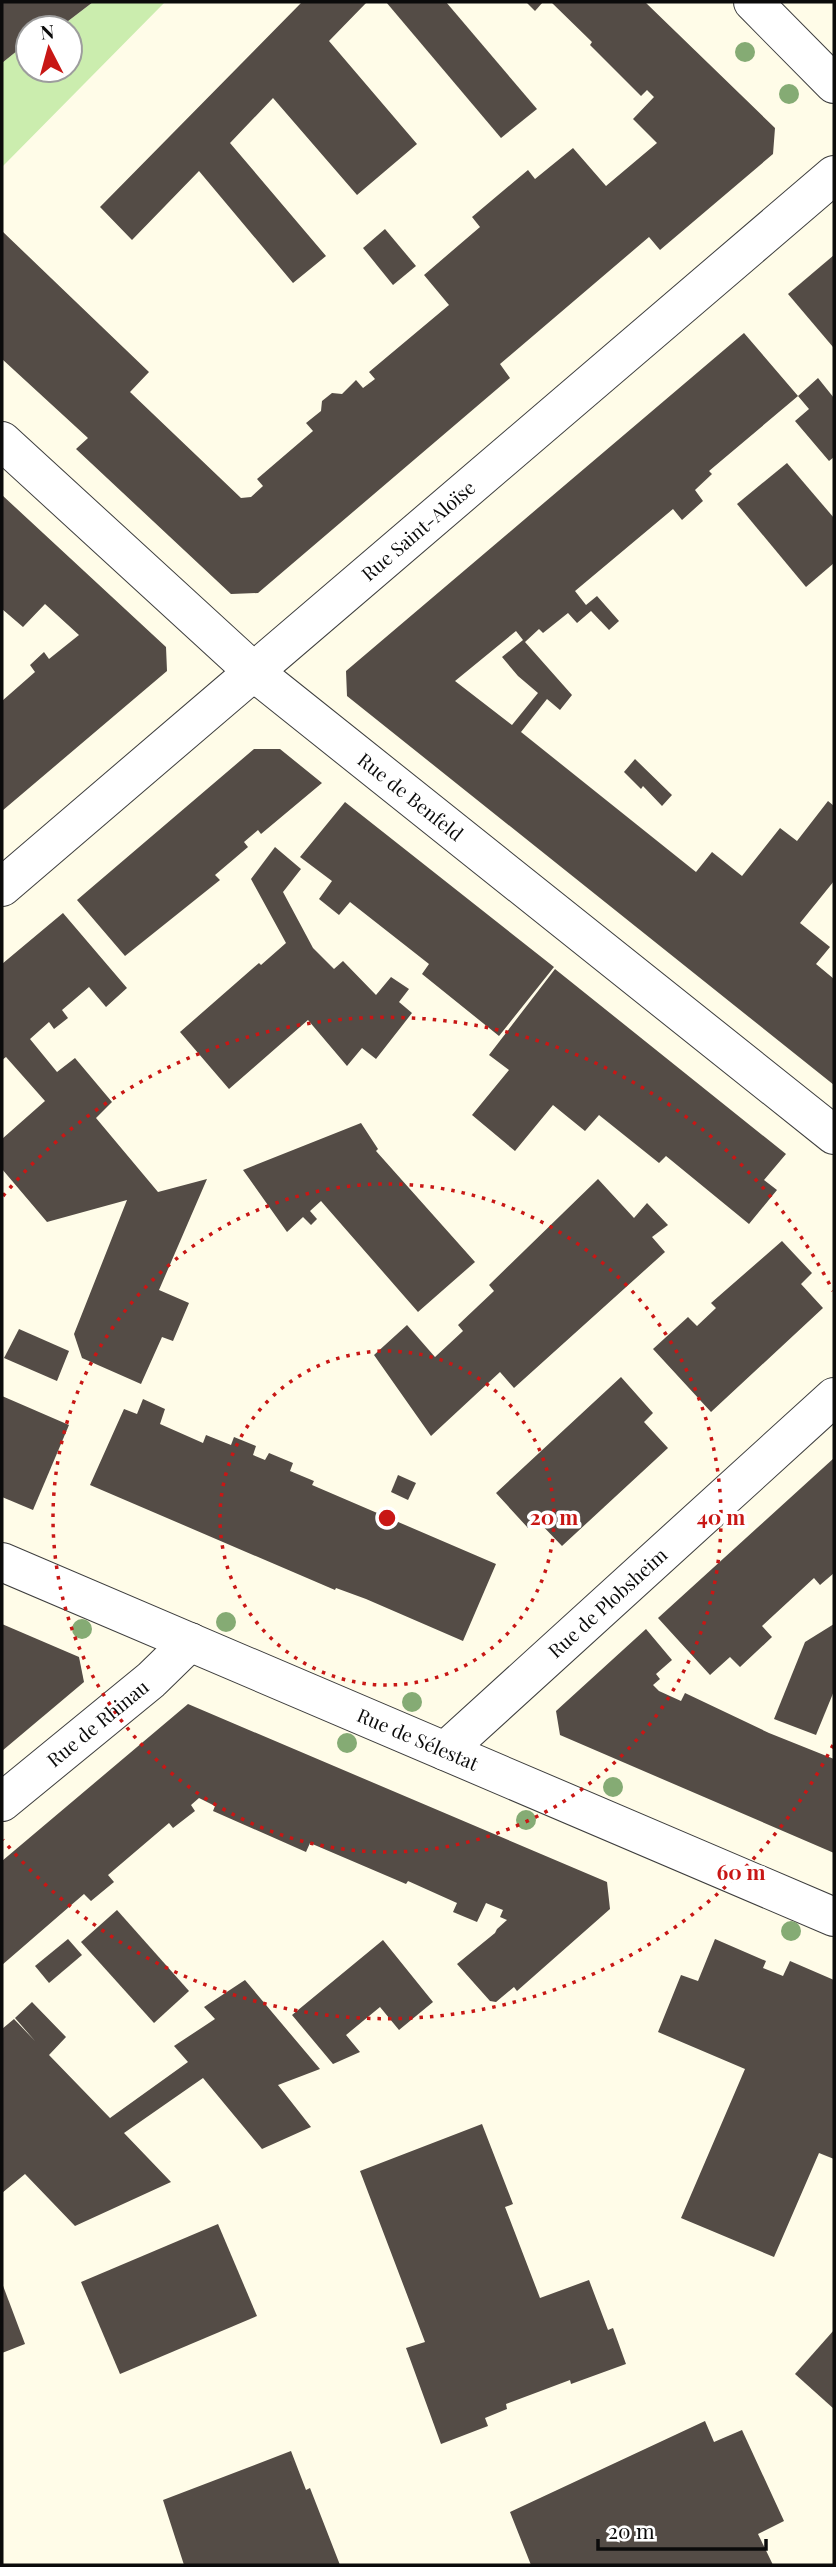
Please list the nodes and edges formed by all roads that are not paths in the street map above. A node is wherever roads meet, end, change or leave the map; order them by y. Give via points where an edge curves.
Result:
1 (753, 2) edge
2 (834, 84) edge
3 (834, 175) edge
4 (2, 441) edge
5 (254, 672) junction
6 (2, 887) edge
7 (834, 1135) edge
8 (834, 1397) edge
9 (2, 1562) edge
10 (190, 1642) junction
11 (444, 1751) junction
12 (2, 1802) edge
13 (834, 1917) edge

1 - 2 street
3 - 5 street, Rue Saint-Aloïse
4 - 5 street, Rue de Benfeld
5 - 6 street, Rue Saint-Aloïse
5 - 7 street, Rue de Benfeld
8 - 11 street, Rue de Plobsheim
9 - 10 street, Rue de Sélestat
10 - 11 street, Rue de Sélestat
10 - 12 street, Rue de Rhinau via 151,1680
11 - 13 street, Rue de Sélestat

